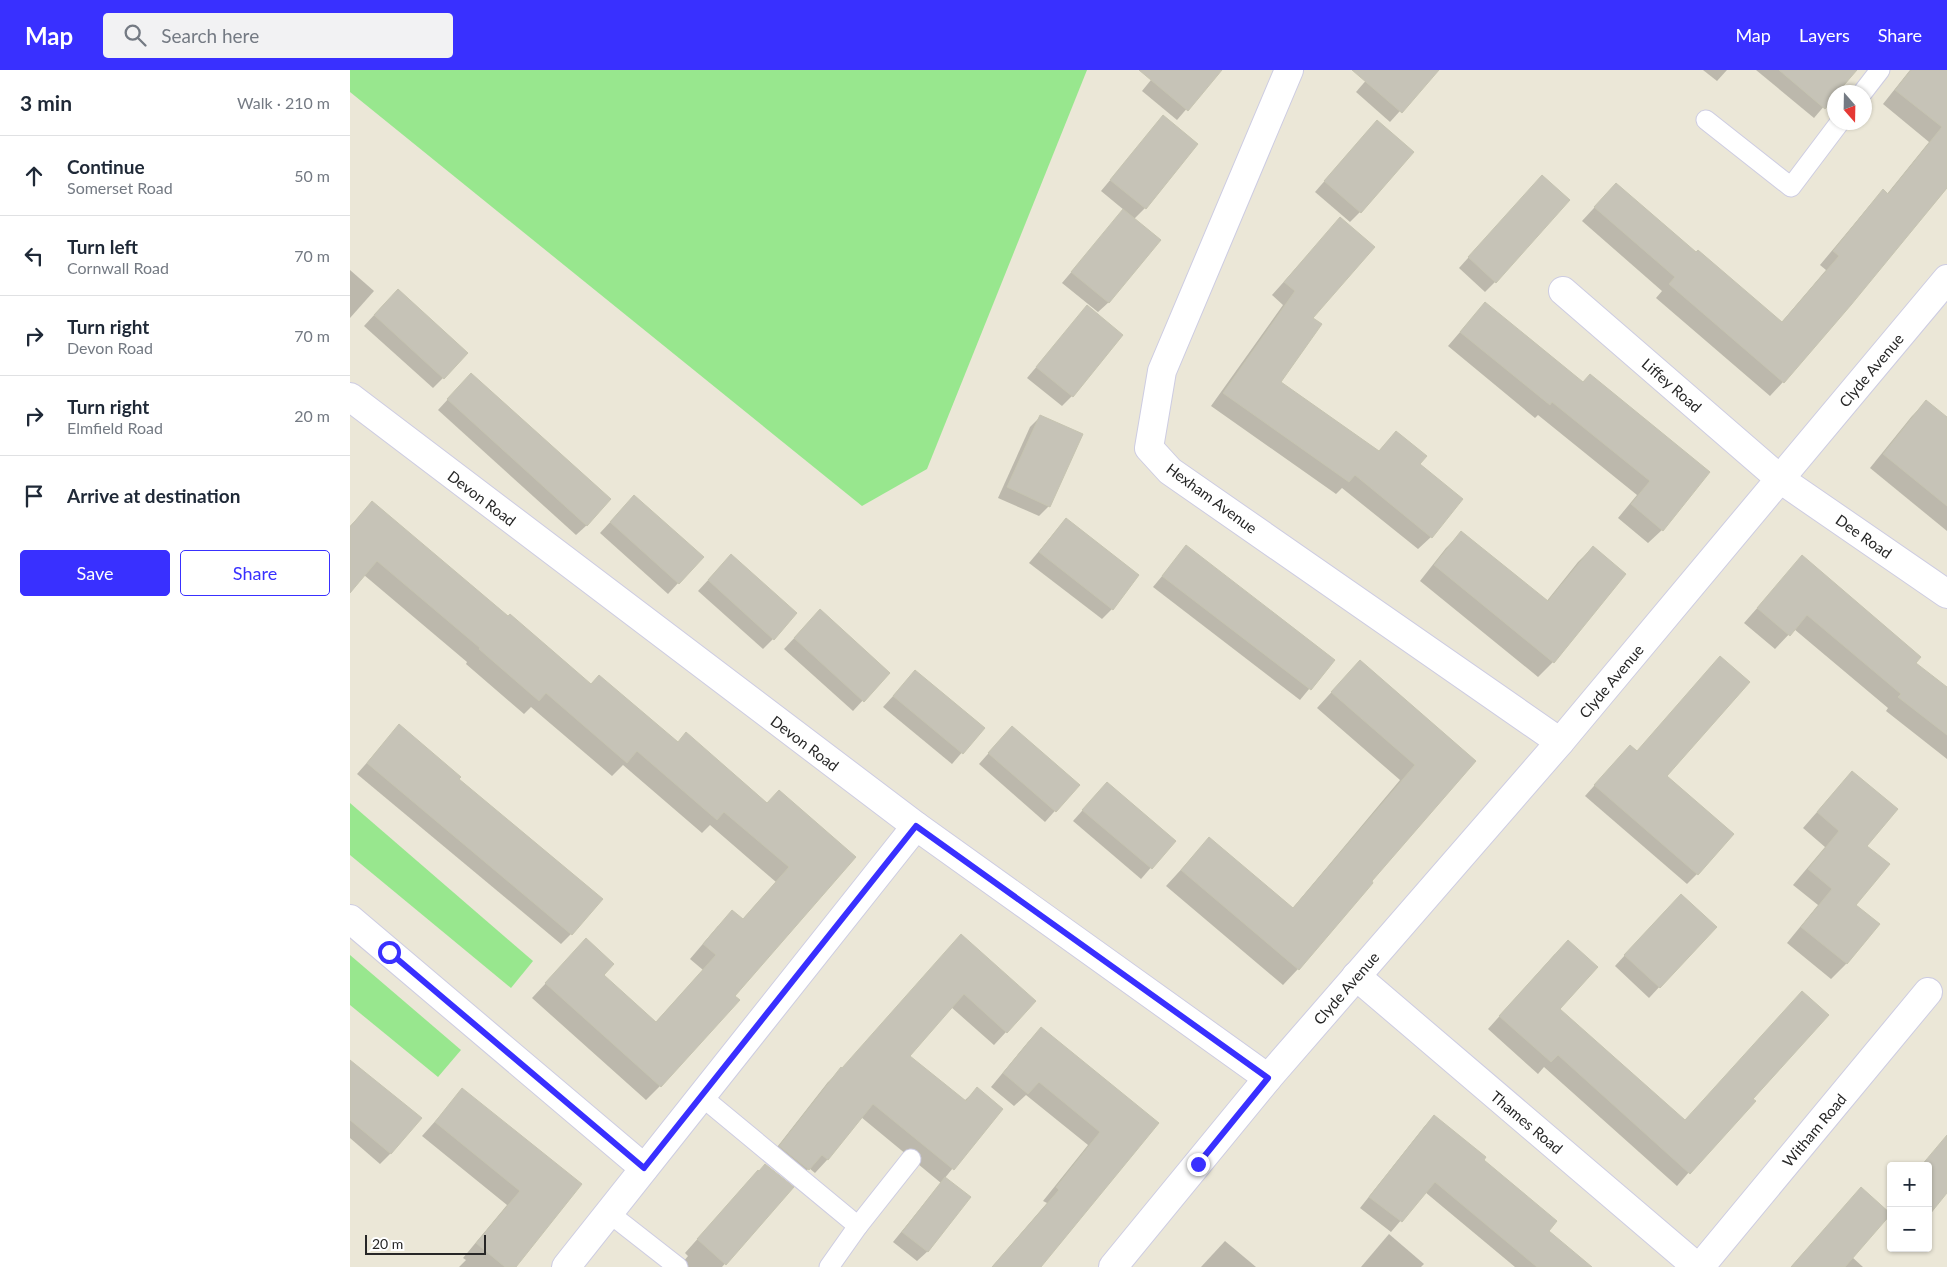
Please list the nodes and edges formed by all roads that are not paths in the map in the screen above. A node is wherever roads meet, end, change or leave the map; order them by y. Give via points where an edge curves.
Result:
1 (1289, 70) edge
2 (1880, 70) edge
3 (1868, 85) edge
4 (1706, 120) dead end
5 (1834, 130) edge
6 (1947, 279) edge
7 (1563, 291) dead end
8 (351, 401) edge
9 (1780, 479) junction
10 (1947, 594) edge
11 (1560, 742) junction
12 (916, 826) junction
13 (350, 919) edge
14 (1356, 976) junction
15 (1928, 992) dead end
16 (1268, 1078) junction
17 (701, 1096) junction
18 (911, 1159) dead end
19 (644, 1168) junction
20 (609, 1213) junction
21 (858, 1226) junction
22 (566, 1267) edge
23 (678, 1267) edge
24 (829, 1267) edge
25 (1113, 1267) edge
26 (1699, 1267) edge

1 - 11 street, Hexham Avenue via 1162,371 1149,448 1170,470
2 - 3 lane
4 - 5 lane via 1791,188
6 - 9 street, Clyde Avenue
7 - 9 street, Liffey Road
8 - 12 street, Devon Road
9 - 10 street, Dee Road
9 - 11 street, Clyde Avenue
11 - 14 street, Clyde Avenue
12 - 16 street, Devon Road
12 - 17 street
13 - 19 street
14 - 16 street, Clyde Avenue
14 - 26 street, Thames Road
15 - 26 street, Witham Road
16 - 25 street, Clyde Avenue
17 - 19 street
17 - 21 lane
18 - 21 lane
19 - 20 street
20 - 22 street
20 - 23 lane
21 - 24 lane

